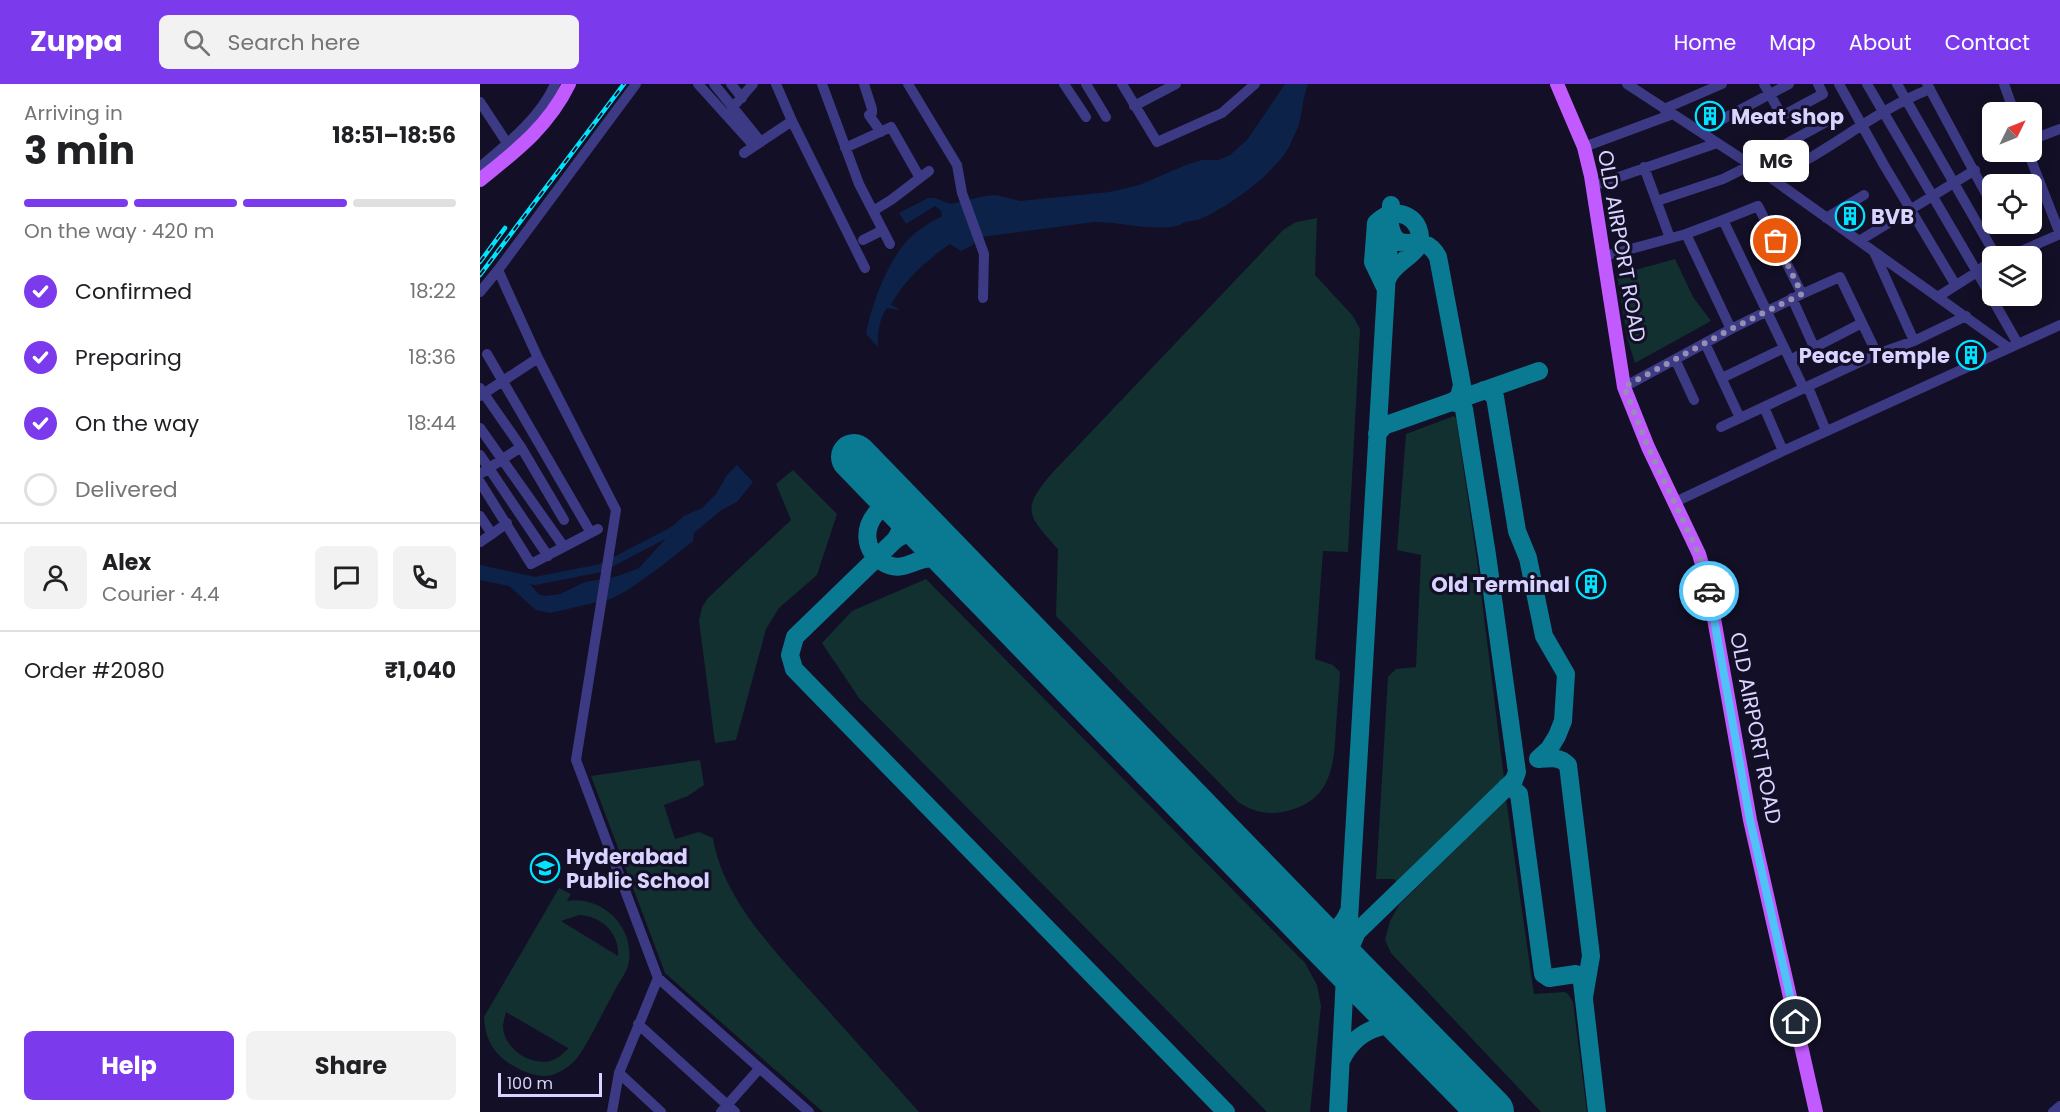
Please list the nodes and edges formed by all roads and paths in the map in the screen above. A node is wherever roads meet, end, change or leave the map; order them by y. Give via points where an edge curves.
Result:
1 (555, 84) edge
2 (566, 84) edge
3 (574, 84) edge
4 (636, 84) edge
5 (698, 84) edge
6 (714, 84) edge
7 (731, 84) edge
8 (776, 84) edge
9 (822, 84) edge
10 (864, 84) edge
11 (908, 84) edge
12 (1064, 84) edge
13 (1086, 84) edge
14 (1122, 84) edge
15 (1176, 84) edge
16 (1255, 84) edge
17 (1557, 84) edge
18 (1627, 84) edge
19 (1722, 84) edge
20 (1764, 84) edge
21 (1789, 84) edge
22 (1818, 84) edge
23 (1839, 84) edge
24 (1867, 84) edge
25 (1897, 84) edge
26 (2004, 84) edge
27 (752, 85) edge
28 (1928, 86) edge
29 (1771, 95) junction
30 (742, 98) junction
31 (1905, 98) junction
32 (480, 102) edge
33 (2010, 102) edge
34 (1134, 106) junction
35 (732, 108) junction
36 (1668, 111) junction
37 (1883, 112) junction
38 (484, 116) edge
39 (1837, 116) dead end
40 (1086, 117) dead end
41 (1106, 117) dead end
42 (792, 121) junction
43 (1863, 126) junction
44 (2060, 129) edge
45 (1700, 131) junction
46 (881, 132) junction
47 (2042, 136) edge
48 (507, 143) junction
49 (1718, 143) junction
50 (757, 144) junction
51 (1584, 147) junction
52 (845, 148) junction
53 (744, 153) dead end
54 (2032, 162) edge
55 (1750, 164) junction
56 (480, 167) edge
57 (1644, 167) junction
58 (1975, 170) junction
59 (929, 171) dead end
60 (480, 173) edge
61 (920, 178) junction
62 (1771, 178) junction
63 (480, 180) edge
64 (1953, 184) junction
65 (1982, 184) edge
66 (480, 186) edge
67 (1593, 186) junction
68 (1864, 195) dead end
69 (1933, 196) junction
70 (1657, 201) junction
71 (1912, 210) junction
72 (873, 211) junction
73 (1826, 218) junction
74 (1723, 220) junction
75 (883, 230) junction
76 (1686, 234) junction
77 (2060, 234) edge
78 (1670, 237) junction
79 (863, 240) dead end
80 (1859, 241) junction
81 (890, 244) dead end
82 (1990, 246) edge
83 (2033, 246) edge
84 (1874, 251) junction
85 (1605, 256) junction
86 (865, 268) dead end
87 (1982, 268) edge
88 (498, 270) junction
89 (1977, 272) junction
90 (1955, 284) junction
91 (480, 292) edge
92 (1797, 296) junction
93 (1939, 296) junction
94 (983, 298) dead end
95 (1766, 311) junction
96 (1966, 316) junction
97 (1862, 323) junction
98 (2060, 325) edge
99 (1731, 329) junction
100 (1914, 341) junction
101 (1705, 343) junction
102 (2013, 346) junction
103 (1814, 347) junction
104 (1784, 348) junction
105 (487, 354) dead end
106 (1877, 354) junction
107 (538, 358) junction
108 (1675, 359) junction
109 (1790, 360) junction
110 (1722, 378) junction
111 (503, 381) junction
112 (1624, 387) junction
113 (1806, 388) junction
114 (481, 392) edge
115 (1694, 400) dead end
116 (1764, 407) junction
117 (1740, 418) junction
118 (1721, 426) dead end
119 (480, 428) edge
120 (1826, 431) junction
121 (521, 447) junction
122 (1783, 451) junction
123 (480, 455) edge
124 (503, 458) junction
125 (485, 471) edge
126 (480, 482) edge
127 (1673, 503) junction
128 (480, 516) edge
129 (522, 517) junction
130 (564, 520) dead end
131 (508, 525) junction
132 (492, 534) junction
133 (480, 542) edge
134 (564, 547) junction
135 (548, 556) junction
136 (658, 978) junction
137 (638, 1024) junction
138 (759, 1069) junction
139 (619, 1073) junction
140 (2060, 1106) edge
141 (728, 1110) edge
142 (612, 1112) edge
143 (661, 1112) edge
144 (809, 1112) edge
145 (1816, 1112) edge
146 (2053, 1112) edge

1 - 48 street
2 - 60 main road via 530,132
2 - 63 main road via 557,106 535,134
3 - 66 street via 543,131
4 - 88 street
5 - 50 street
6 - 35 street
7 - 30 street
8 - 42 street
9 - 52 street
10 - 46 street via 872,109 869,115
11 - 94 street via 957,165 962,193 984,254
12 - 40 street
13 - 41 street
14 - 34 street
15 - 34 street
16 - 34 street via 1222,113 1158,142
17 - 51 main road, OLD AIRPORT ROAD
18 - 36 street
19 - 36 street
20 - 29 street
21 - 29 street
22 - 29 street via 1824,94 1782,116
23 - 43 street
24 - 37 street
25 - 31 street
26 - 33 street
27 - 30 street
28 - 31 street
28 - 58 street
29 - 45 street
30 - 35 street
31 - 37 street
31 - 64 street
32 - 38 street
35 - 50 street
36 - 45 street
36 - 51 street
37 - 43 street
37 - 69 street
38 - 48 street
39 - 55 street
42 - 50 street
42 - 86 street
43 - 62 street
43 - 71 street
44 - 47 street
45 - 49 street
46 - 52 street
46 - 61 street via 891,127
48 - 56 street
49 - 55 street
49 - 57 street
50 - 53 street
51 - 67 main road, OLD AIRPORT ROAD
52 - 72 street
54 - 77 street
55 - 62 street
55 - 70 street via 1723,179
57 - 67 street
57 - 70 street
58 - 64 street
58 - 65 street
59 - 61 street
61 - 72 street
62 - 73 street
64 - 69 street
64 - 82 street
67 - 85 main road, OLD AIRPORT ROAD
68 - 73 street
69 - 71 street
69 - 89 street
70 - 78 street
71 - 80 street
71 - 90 street
72 - 75 street
73 - 80 street
74 - 76 street
74 - 92 street via 1758,206
74 - 95 street
75 - 79 street
75 - 81 street
76 - 78 street
76 - 99 street
77 - 83 street
78 - 85 street
80 - 84 street
84 - 93 street
84 - 100 street
85 - 112 main road, OLD AIRPORT ROAD
87 - 89 street
88 - 91 street
88 - 107 street
89 - 90 street
89 - 102 street
90 - 93 street
92 - 95 street
92 - 97 street via 1840,277
92 - 103 street
93 - 96 street
95 - 99 street
95 - 104 street
96 - 100 street
96 - 102 street
97 - 103 street
97 - 106 street
98 - 102 street
99 - 101 street
100 - 106 street
101 - 108 street
101 - 110 street
102 - 120 street
103 - 109 street
104 - 109 street
104 - 110 street
105 - 111 street
106 - 113 street
107 - 111 street
107 - 136 street via 616,510 576,760
108 - 112 street
108 - 115 street
109 - 113 street
110 - 117 street
111 - 114 street
111 - 134 street via 594,531
112 - 127 main road, OLD AIRPORT ROAD
113 - 116 street
113 - 120 street
114 - 121 street
116 - 117 street
116 - 122 street
117 - 118 street
119 - 124 street
120 - 122 street
121 - 124 street
121 - 130 street
122 - 127 street
123 - 125 street
124 - 125 street
124 - 134 street
125 - 129 street
126 - 131 street
127 - 145 main road, OLD AIRPORT ROAD via 1699,554 1708,585 1750,820
128 - 132 street
129 - 131 street
129 - 135 street
131 - 132 street
131 - 135 street via 531,564
132 - 133 street
134 - 135 street
136 - 137 street
136 - 138 street
137 - 139 street
137 - 141 street
138 - 141 street
138 - 144 street
139 - 142 street
139 - 143 street
140 - 146 street

